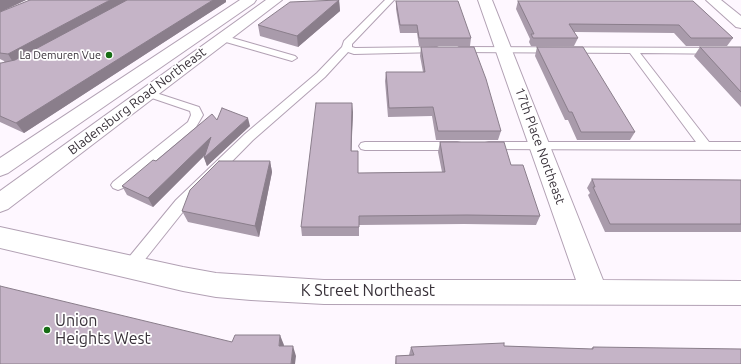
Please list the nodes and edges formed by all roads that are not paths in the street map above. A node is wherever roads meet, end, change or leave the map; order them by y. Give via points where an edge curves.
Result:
1 (249, 0) edge
2 (275, 0) edge
3 (390, 0) edge
4 (485, 0) edge
5 (714, 0) edge
6 (741, 24) edge
7 (222, 38) junction
8 (347, 48) junction
9 (504, 50) junction
10 (633, 50) junction
11 (741, 51) edge
12 (292, 58) dead end
13 (146, 93) junction
14 (365, 146) dead end
15 (540, 146) junction
16 (706, 146) junction
17 (741, 146) edge
18 (0, 168) edge
19 (118, 185) dead end
20 (0, 203) edge
21 (0, 237) edge
22 (130, 267) junction
23 (594, 292) junction
24 (741, 293) edge

1 - 18 street, Bladensburg Road Northeast
2 - 7 street, Bladensburg Road Northeast
3 - 8 lane via 347,43
4 - 9 street, 17th Place Northeast
5 - 6 street
7 - 12 lane
7 - 13 street, Bladensburg Road Northeast
8 - 9 lane via 354,51
8 - 22 lane via 180,204
9 - 10 lane
9 - 15 street, 17th Place Northeast
10 - 11 lane
10 - 16 lane
13 - 19 lane via 195,109 197,115 192,124
13 - 20 street, Bladensburg Road Northeast
14 - 15 lane
15 - 16 lane
15 - 23 street, 17th Place Northeast
16 - 17 lane
21 - 22 street, K Street Northeast
22 - 23 street, K Street Northeast via 216,285 286,291
23 - 24 street, K Street Northeast

